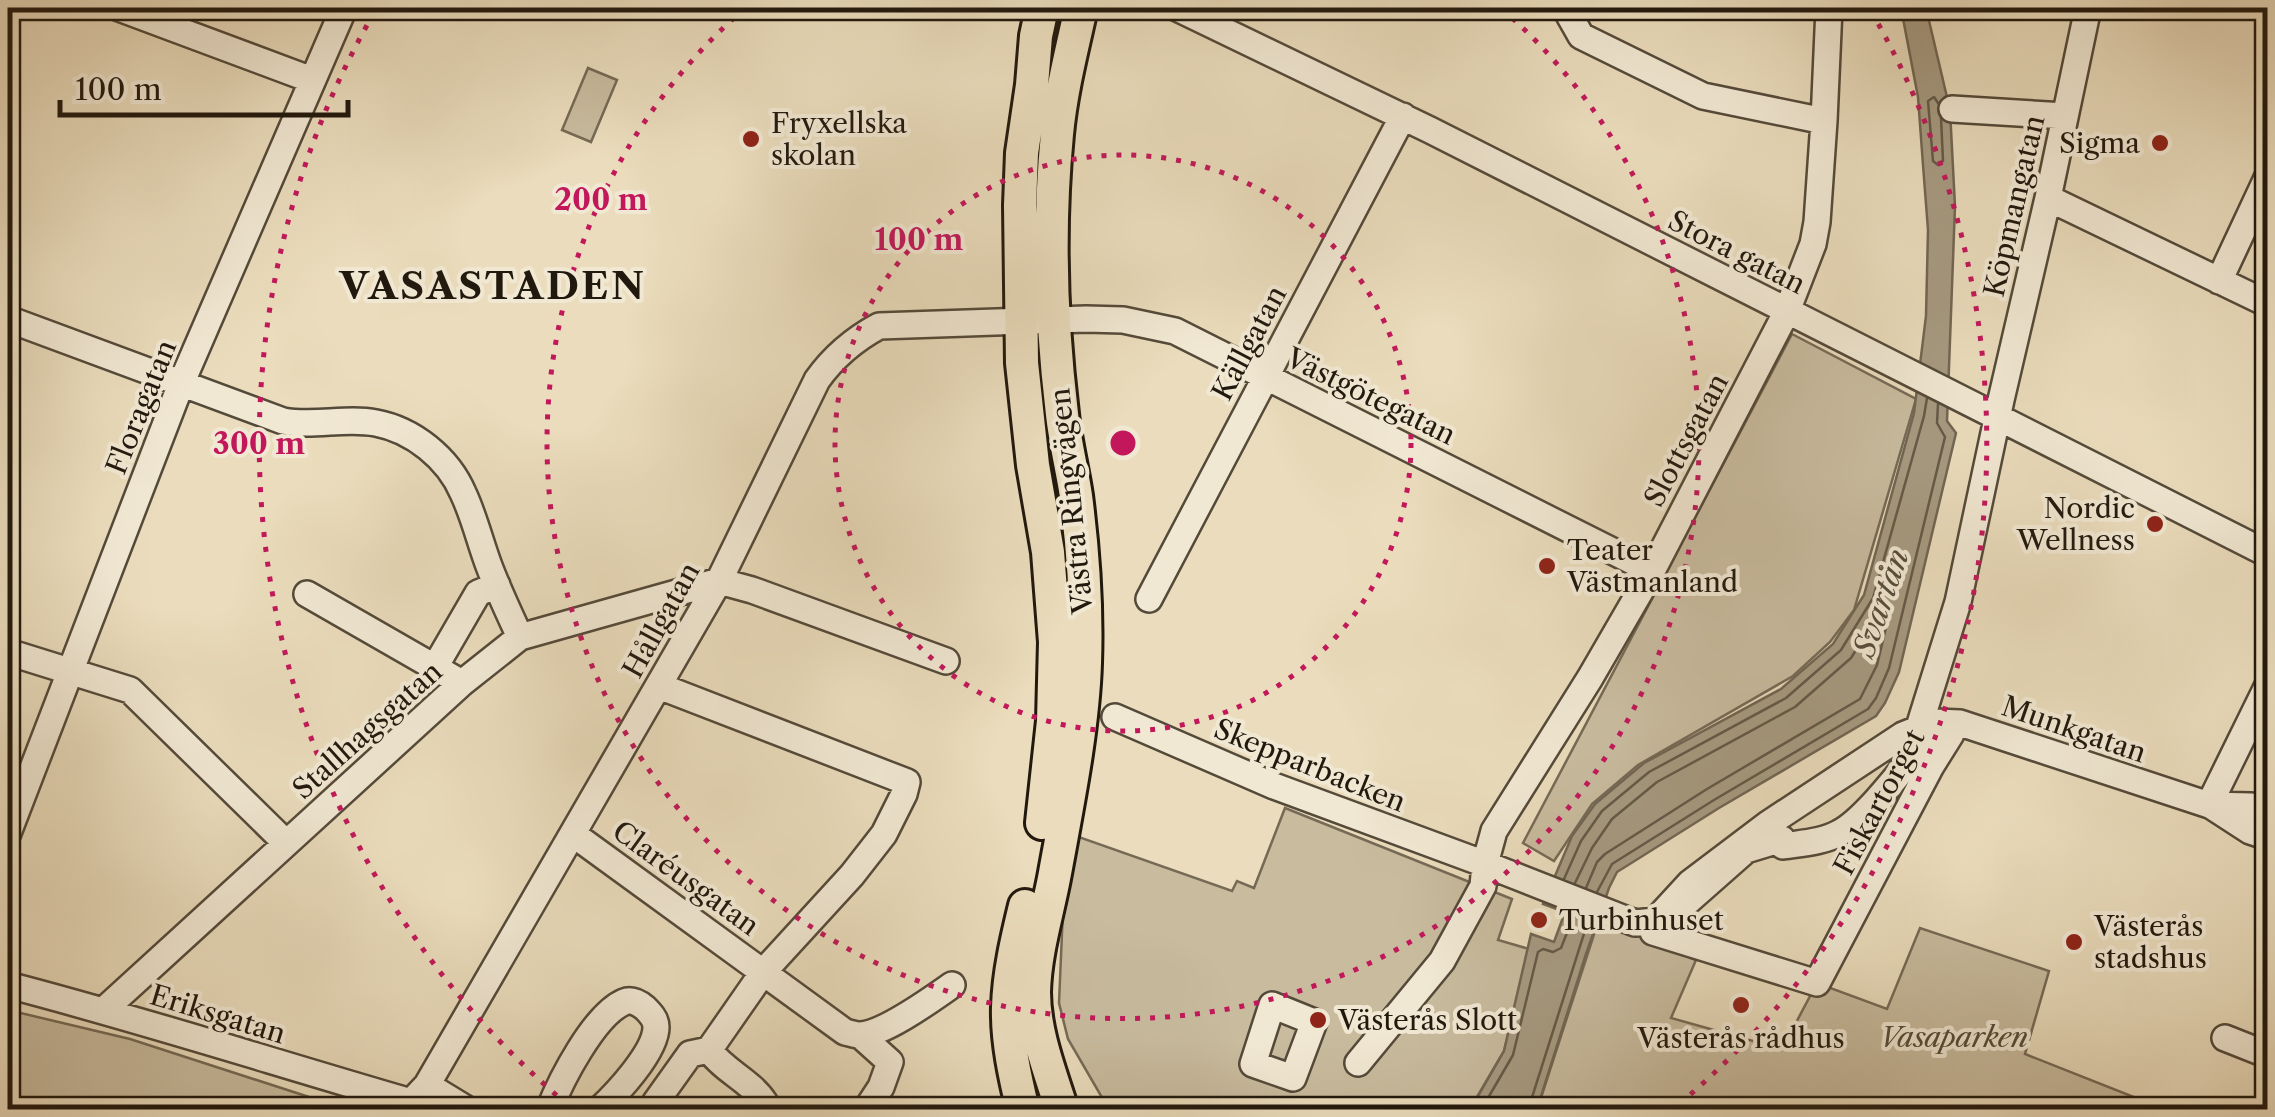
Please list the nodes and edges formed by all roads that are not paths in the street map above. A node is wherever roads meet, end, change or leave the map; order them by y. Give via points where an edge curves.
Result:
1 (119, 8) edge
2 (344, 8) edge
3 (1067, 8) edge
4 (1081, 8) edge
5 (1177, 8) edge
6 (1570, 8) edge
7 (1829, 8) edge
8 (2088, 8) edge
9 (1036, 17) edge
10 (312, 80) junction
11 (1061, 108) junction
12 (1952, 109) dead end
13 (1403, 116) junction
14 (2065, 116) junction
15 (1824, 121) junction
16 (2268, 176) edge
17 (2048, 198) junction
18 (2219, 281) junction
19 (2268, 304) edge
20 (1788, 311) junction
21 (8, 319) edge
22 (1037, 320) junction
23 (1265, 377) junction
24 (181, 384) junction
25 (1997, 418) junction
26 (2268, 554) edge
27 (1652, 570) junction
28 (719, 581) junction
29 (497, 584) junction
30 (307, 594) dead end
31 (1149, 598) dead end
32 (520, 637) junction
33 (8, 652) edge
34 (946, 661) dead end
35 (434, 667) junction
36 (70, 672) junction
37 (462, 683) junction
38 (2268, 684) edge
39 (658, 686) junction
40 (1115, 717) dead end
41 (1919, 727) junction
42 (2209, 804) junction
43 (2268, 813) edge
44 (8, 834) edge
45 (573, 834) junction
46 (2268, 837) edge
47 (286, 843) junction
48 (1485, 864) junction
49 (1658, 923) junction
50 (764, 971) junction
51 (952, 984) dead end
52 (8, 985) edge
53 (104, 1010) junction
54 (860, 1035) junction
55 (2225, 1038) dead end
56 (709, 1050) junction
57 (2268, 1055) edge
58 (1358, 1063) dead end
59 (419, 1094) junction
60 (468, 1110) edge
61 (549, 1110) edge
62 (599, 1110) edge
63 (654, 1110) edge
64 (761, 1110) edge
65 (866, 1110) edge
66 (1023, 1110) edge
67 (1062, 1110) edge

1 - 10 street
2 - 10 street, Floragatan
3 - 11 main road via 1052,101
4 - 11 main road, Västra Ringvägen
5 - 13 street, Stora gatan
6 - 15 street via 1581,36 1703,96
7 - 15 street, Slottsgatan
8 - 14 street, Köpmangatan
9 - 22 main road, Västra Ringvägen via 1022,166
10 - 24 street, Floragatan
11 - 22 main road, Västra Ringvägen
12 - 14 street
13 - 20 street, Stora gatan
13 - 23 street, Källgatan
14 - 17 street, Köpmangatan
15 - 20 street, Slottsgatan via 1813,244
16 - 18 street
17 - 18 street
17 - 25 street, Köpmangatan
18 - 19 street
20 - 25 street, Stora gatan
20 - 27 street, Slottsgatan
21 - 24 street
22 - 23 street, Västgötegatan via 1123,320 1175,331
22 - 28 street, Hållgatan via 879,326 857,338 817,380
22 - 66 main road, Västra Ringvägen via 1024,380 1055,642 1042,818 1008,1010
22 - 67 main road, Västra Ringvägen via 1062,416 1084,568 1085,664 1034,994
23 - 27 street, Västgötegatan
23 - 31 street, Källgatan
24 - 29 street via 284,421 372,422 408,433 438,456 462,489
24 - 36 street, Floragatan
25 - 26 street, Stora gatan
25 - 41 street, Köpmangatan via 1958,602
27 - 48 street, Slottsgatan via 1494,832
28 - 32 street, Stallhagsgatan
28 - 34 street
28 - 39 street, Hållgatan
29 - 32 street
29 - 35 street via 478,593
30 - 35 street
32 - 37 street, Stallhagsgatan
33 - 36 street
35 - 37 street
36 - 44 street, Floragatan
36 - 47 street via 130,690
37 - 47 street, Stallhagsgatan
38 - 42 street
39 - 45 street, Hållgatan
39 - 50 street via 907,782 884,834
40 - 48 street, Skepparbacken via 1274,786
41 - 42 street, Munkgatan via 1960,723
41 - 49 street, Fiskartorget via 1768,824 1690,884
42 - 43 street, Munkgatan
42 - 46 street, Munkgatan
45 - 50 street, Claréusgatan
45 - 59 street, Hållgatan
47 - 53 street, Stallhagsgatan
48 - 49 street, Skepparbacken via 1635,923
48 - 58 street, Slottsgatan via 1483,886 1442,961
49 - 49 street, Fiskartorget via 1817,983 1951,734 1928,734 1841,833 1746,850
50 - 54 street, Claréusgatan via 844,1032
50 - 56 street, Claréusgatan
51 - 54 street via 880,1030
52 - 53 street, Eriksgatan
53 - 59 street, Eriksgatan via 234,1051
54 - 65 street via 890,1062
55 - 57 street
56 - 63 street, Claréusgatan via 690,1054
56 - 64 street via 758,1093
59 - 60 street, Eriksgatan
61 - 62 street via 595,1029 633,1001 654,1018 652,1044

